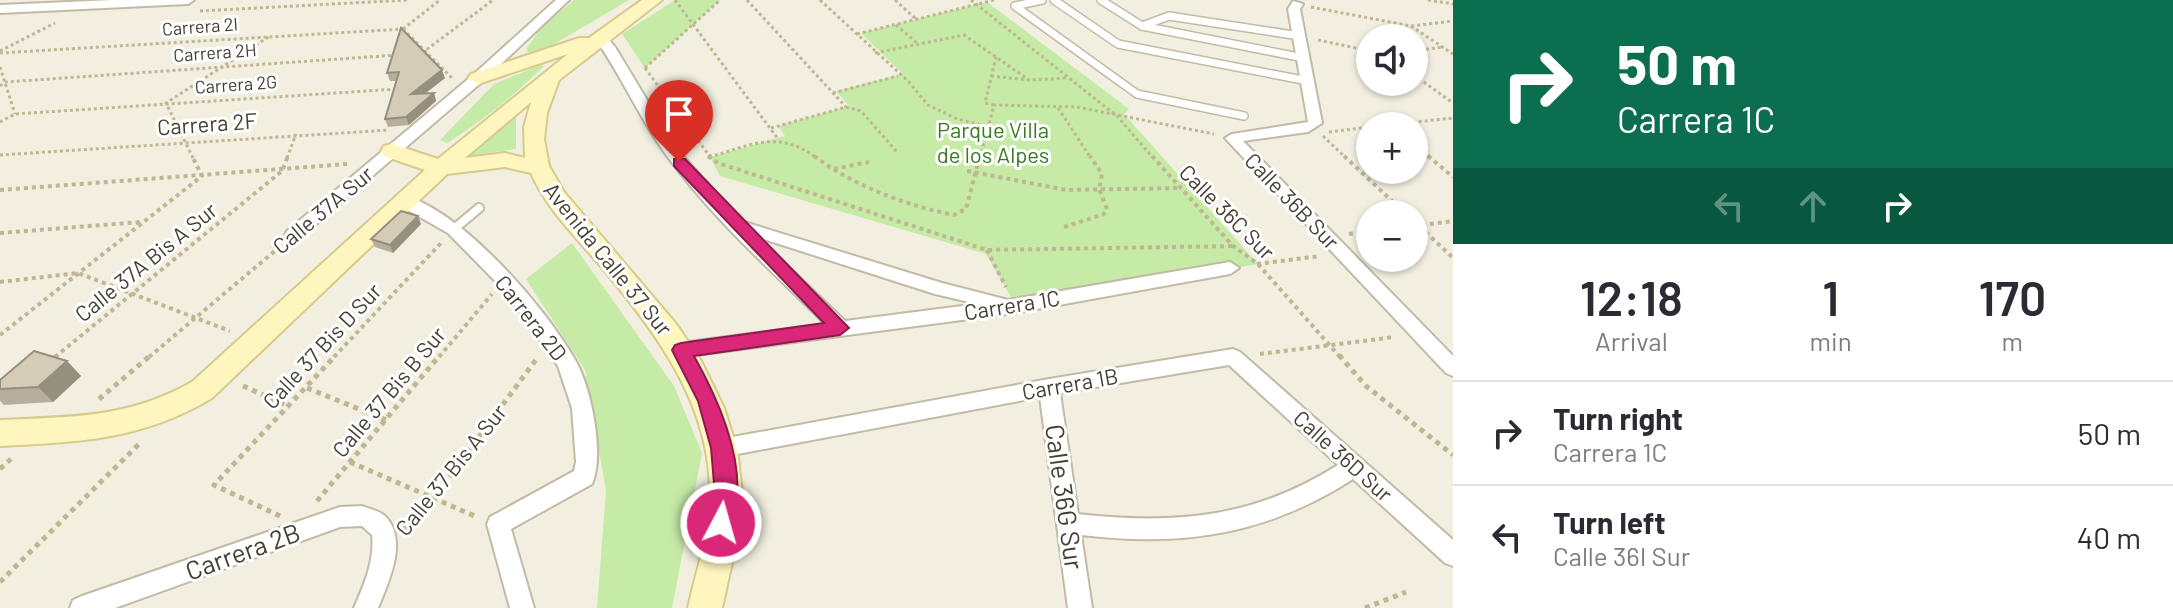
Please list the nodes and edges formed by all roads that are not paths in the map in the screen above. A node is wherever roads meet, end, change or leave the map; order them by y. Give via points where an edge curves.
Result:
1 (188, 0) edge
2 (563, 0) edge
3 (653, 0) edge
4 (1042, 0) edge
5 (1054, 0) edge
6 (1101, 0) edge
7 (1298, 1) edge
8 (163, 2) edge
9 (0, 9) edge
10 (1142, 26) junction
11 (1300, 36) junction
12 (600, 37) junction
13 (1304, 58) junction
14 (552, 77) junction
15 (478, 78) junction
16 (1308, 81) junction
17 (1244, 116) dead end
18 (387, 156) junction
19 (441, 168) junction
20 (539, 168) junction
21 (403, 200) junction
22 (479, 208) dead end
23 (737, 224) junction
24 (454, 229) junction
25 (293, 235) road end
26 (1230, 268) road end
27 (1015, 306) junction
28 (840, 328) junction
29 (681, 350) junction
30 (1233, 357) joint
31 (1453, 368) edge
32 (1049, 387) junction
33 (0, 433) edge
34 (722, 448) junction
35 (1355, 466) junction
36 (1068, 523) junction
37 (386, 549) joint
38 (1453, 555) edge
39 (82, 608) edge
40 (366, 608) edge
41 (522, 608) edge
42 (705, 608) edge
43 (1080, 608) edge

1 - 8 street
2 - 15 street, Calle 37A Sur
3 - 12 main road, Avenida Calle 37 Sur
4 - 17 lane via 1015,6 1137,94
5 - 16 lane via 1118,44
6 - 10 lane
7 - 11 street via 1294,9
8 - 9 street
10 - 11 lane via 1169,16
10 - 13 lane
11 - 13 street
12 - 14 main road, Avenida Calle 37 Sur
12 - 15 main road
12 - 23 street via 670,150
13 - 16 street
14 - 19 main road, Calle 37A Sur
14 - 20 main road, Avenida Calle 37 Sur via 533,120
15 - 18 street, Calle 37A Sur
16 - 31 street, Calle 36B Sur via 1316,130 1232,138
18 - 19 main road
18 - 25 street, Calle 37A Sur
19 - 20 main road via 505,160
19 - 21 main road, Calle 37A Sur
20 - 29 main road, Avenida Calle 37 Sur via 555,197
21 - 24 street, Carrera 2D
21 - 33 main road, Calle 37A Sur via 176,407 123,425
22 - 24 lane
23 - 27 street via 941,289
23 - 28 street
24 - 41 street, Carrera 2D via 551,339 567,363 582,408 587,471 580,481 498,524
26 - 27 street, Carrera 1C
27 - 28 street, Carrera 1C
28 - 29 street, Carrera 1C
29 - 34 main road, Avenida Calle 37 Sur via 708,400
30 - 32 street, Carrera 1B
30 - 35 street, Calle 36D Sur
32 - 34 street, Carrera 1B
32 - 36 street, Calle 36G Sur
34 - 42 main road, Avenida Calle 37 Sur via 726,495
35 - 36 street via 1304,499 1246,520 1141,531
35 - 38 street, Calle 36D Sur
36 - 43 street, Calle 36G Sur
37 - 39 street, Carrera 2B via 383,530 374,521 340,517 302,526
37 - 40 street, Calle 37 Bis A Sur

